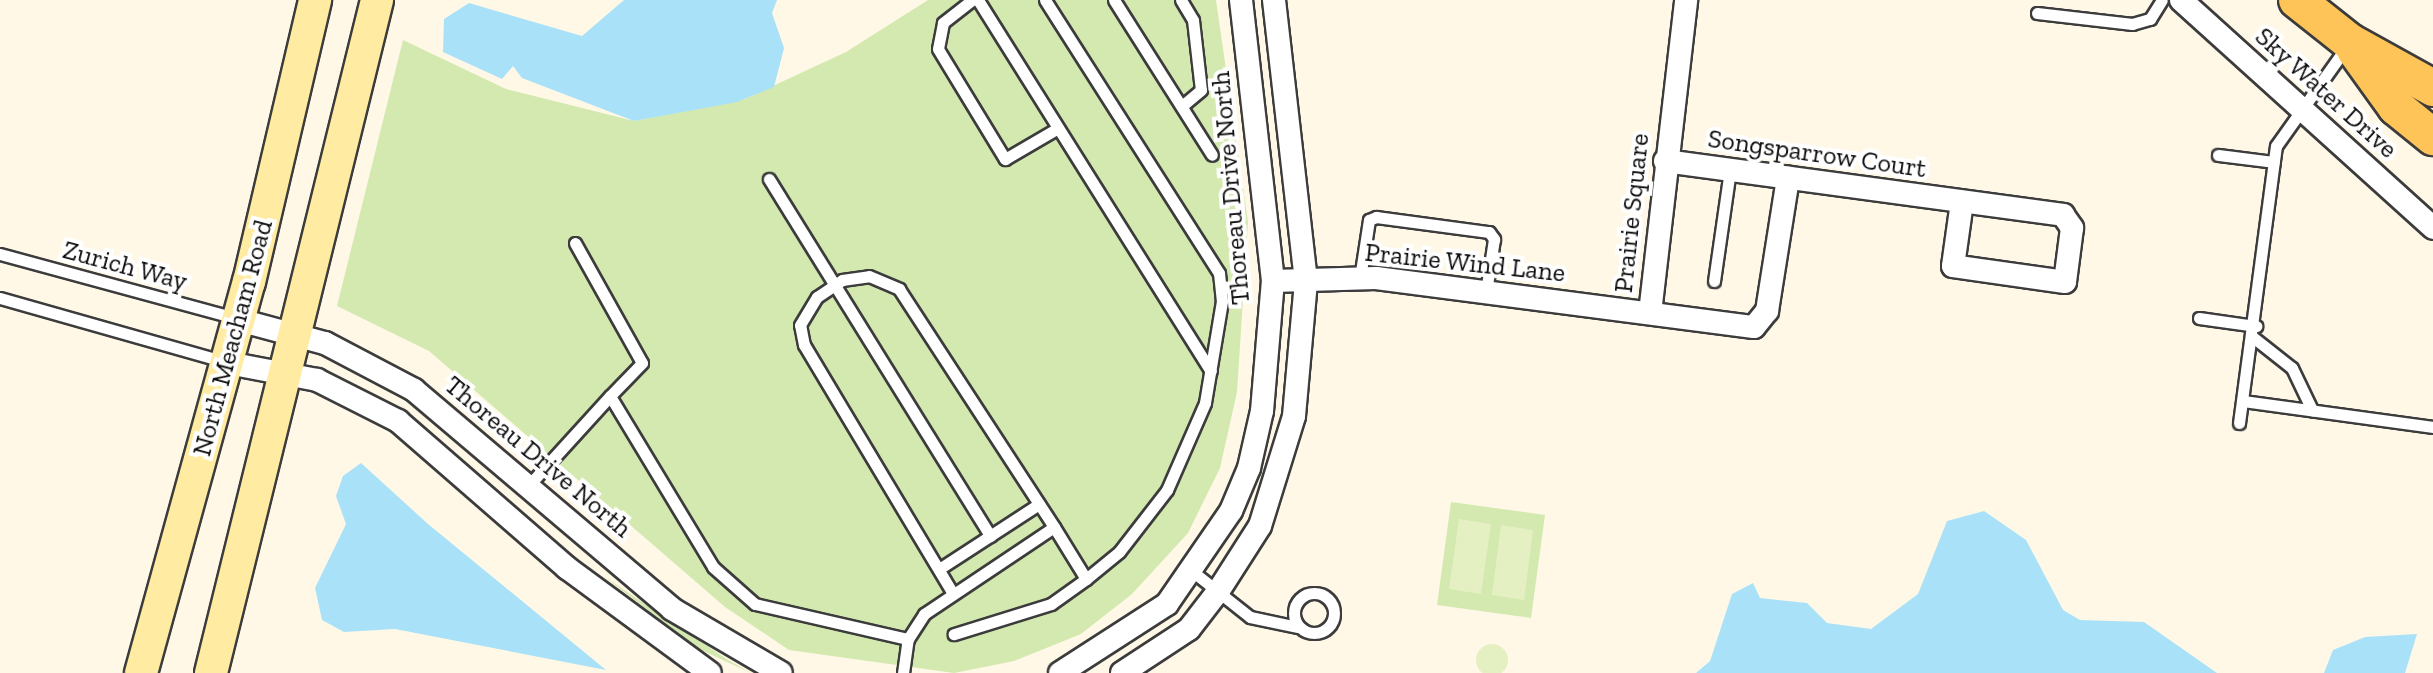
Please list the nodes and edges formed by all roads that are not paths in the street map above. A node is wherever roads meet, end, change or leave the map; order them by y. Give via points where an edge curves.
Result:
1 (315, 0) edge
2 (377, 0) edge
3 (972, 0) edge
4 (978, 0) edge
5 (1045, 0) edge
6 (1114, 0) edge
7 (1181, 0) edge
8 (1241, 0) edge
9 (1274, 0) edge
10 (1686, 0) edge
11 (2162, 0) edge
12 (2181, 0) edge
13 (2297, 0) edge
14 (2037, 13) dead end
15 (2350, 42) junction
16 (2433, 88) edge
17 (2299, 104) junction
18 (1182, 106) junction
19 (1058, 128) junction
20 (2433, 137) edge
21 (1212, 155) dead end
22 (2218, 155) dead end
23 (1665, 161) junction
24 (2274, 162) junction
25 (1730, 170) junction
26 (1788, 178) junction
27 (769, 179) dead end
28 (1962, 202) junction
29 (2433, 228) edge
30 (575, 243) dead end
31 (0, 254) edge
32 (1360, 278) junction
33 (1273, 281) junction
34 (1306, 281) junction
35 (1714, 281) dead end
36 (832, 286) junction
37 (1486, 292) junction
38 (0, 298) edge
39 (1650, 313) junction
40 (2199, 318) dead end
41 (239, 320) junction
42 (2255, 332) junction
43 (296, 335) junction
44 (228, 363) junction
45 (1211, 371) junction
46 (286, 374) junction
47 (610, 396) junction
48 (2243, 401) junction
49 (2312, 410) junction
50 (2239, 423) dead end
51 (2433, 427) edge
52 (529, 485) junction
53 (1039, 504) junction
54 (1054, 527) junction
55 (990, 536) junction
56 (939, 569) junction
57 (1192, 571) junction
58 (1086, 579) junction
59 (1219, 590) junction
60 (952, 592) junction
61 (1298, 627) dead end
62 (954, 634) dead end
63 (908, 639) junction
64 (141, 673) edge
65 (211, 673) edge
66 (710, 673) edge
67 (781, 673) edge
68 (903, 673) edge
69 (1060, 673) edge
70 (1122, 673) edge

1 - 41 main road, North Meacham Road
2 - 43 main road
3 - 19 lane via 943,23 938,49 1005,159
4 - 19 lane
5 - 45 lane via 1219,273
6 - 18 lane
7 - 18 lane via 1193,20 1201,90
8 - 33 street, Thoreau Drive North
9 - 34 street
10 - 23 street, Prairie Square
11 - 14 lane via 2150,19 2132,24
12 - 17 street, Sky Water Drive
13 - 15 main road
15 - 16 main road
15 - 17 lane
15 - 20 main road via 2396,107
17 - 24 lane
17 - 29 street, Sky Water Drive
18 - 21 lane
19 - 45 lane
22 - 24 lane
23 - 25 street, Songsparrow Court
23 - 39 street, Prairie Square
24 - 42 lane
25 - 26 street, Songsparrow Court
25 - 35 lane
26 - 28 street, Songsparrow Court
26 - 39 street, Prairie Square via 1765,322 1743,328
27 - 36 lane
28 - 28 street, Songsparrow Court via 1953,266 2065,282 2068,218
30 - 47 lane via 642,363
31 - 41 lane, Zurich Way
32 - 34 street, Prairie Wind Lane
32 - 37 street, Prairie Wind Lane
32 - 37 lane via 1369,220 1376,217 1489,232 1494,239
33 - 34 street, Prairie Wind Lane
33 - 57 street, Thoreau Drive North via 1262,411 1249,468
34 - 59 street via 1294,416 1280,478
36 - 53 lane via 869,276 899,289
36 - 55 lane
36 - 56 lane via 800,325 804,345
37 - 39 street, Prairie Wind Lane
38 - 44 lane
40 - 42 lane
41 - 43 street, Thoreau Drive North
41 - 44 main road, North Meacham Road
42 - 48 lane
42 - 49 lane via 2292,368
43 - 46 main road
43 - 52 street, Thoreau Drive North via 414,390
44 - 46 street
44 - 64 main road, North Meacham Road
45 - 58 lane via 1200,417 1160,503
46 - 65 main road
46 - 66 street via 352,393 398,421 567,568
47 - 52 lane
47 - 63 lane via 713,567 736,592 755,604
48 - 49 lane
48 - 50 lane
49 - 51 lane
52 - 67 street, Thoreau Drive North via 672,609
53 - 54 lane
53 - 55 lane
54 - 58 lane
54 - 60 lane
55 - 56 lane
56 - 60 lane
57 - 59 lane
57 - 69 street, Thoreau Drive North via 1167,604
58 - 62 lane via 1051,604
59 - 61 lane via 1250,617
59 - 70 street via 1189,629
60 - 63 lane via 924,614
63 - 68 lane

